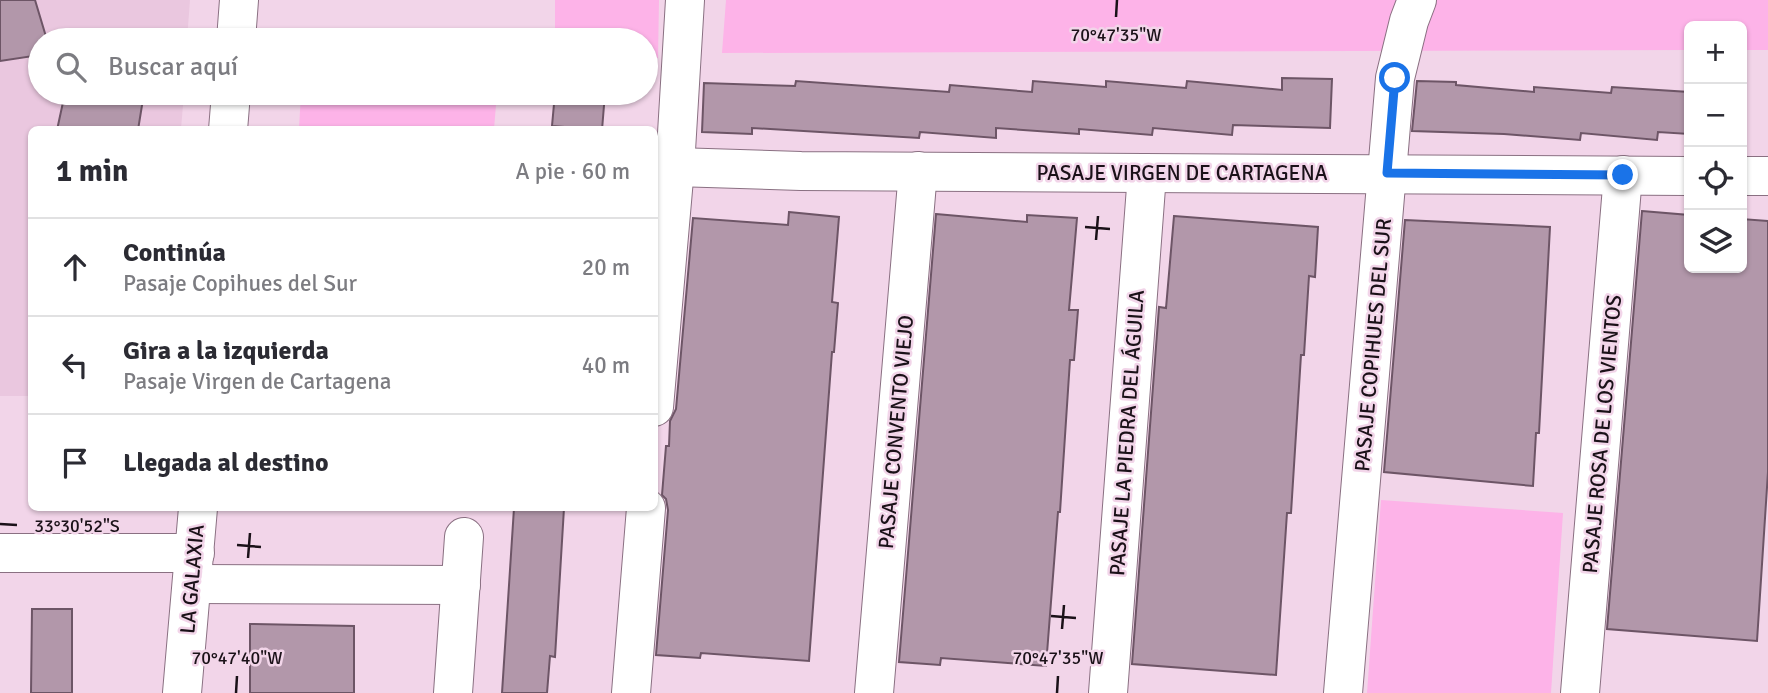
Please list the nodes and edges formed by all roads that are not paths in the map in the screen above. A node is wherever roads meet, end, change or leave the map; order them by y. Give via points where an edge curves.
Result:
1 (239, 0) edge
2 (685, 0) edge
3 (1417, 0) edge
4 (237, 28) edge
5 (230, 105) edge
6 (228, 126) edge
7 (675, 167) junction
8 (918, 171) junction
9 (1387, 173) junction
10 (1147, 174) junction
11 (1623, 175) junction
12 (1684, 176) edge
13 (1747, 176) edge
14 (1768, 176) edge
15 (658, 361) edge
16 (198, 511) edge
17 (646, 511) edge
18 (464, 537) dead end
19 (0, 553) edge
20 (193, 569) junction
21 (461, 585) junction
22 (182, 693) edge
23 (453, 693) edge
24 (631, 693) edge
25 (874, 693) edge
26 (1108, 693) edge
27 (1343, 693) edge
28 (1580, 693) edge

1 - 4 street
2 - 7 street
3 - 9 street, PASAJE COPIHUES DEL SUR via 1395,78
5 - 6 street
7 - 8 street, PASAJE VIRGEN DE CARTAGENA
7 - 15 street
8 - 10 street, PASAJE VIRGEN DE CARTAGENA
8 - 25 street, PASAJE CONVENTO VIEJO
9 - 10 street, PASAJE VIRGEN DE CARTAGENA
9 - 11 street, PASAJE VIRGEN DE CARTAGENA
9 - 27 street, PASAJE COPIHUES DEL SUR
10 - 26 street, PASAJE LA PIEDRA DEL ÁGUILA
11 - 12 street, PASAJE VIRGEN DE CARTAGENA
11 - 28 street, PASAJE ROSA DE LOS VIENTOS
13 - 14 street
16 - 20 street, LA GALAXIA
17 - 24 street
18 - 21 street
19 - 20 street
20 - 21 street
20 - 22 street, LA GALAXIA
21 - 23 street

